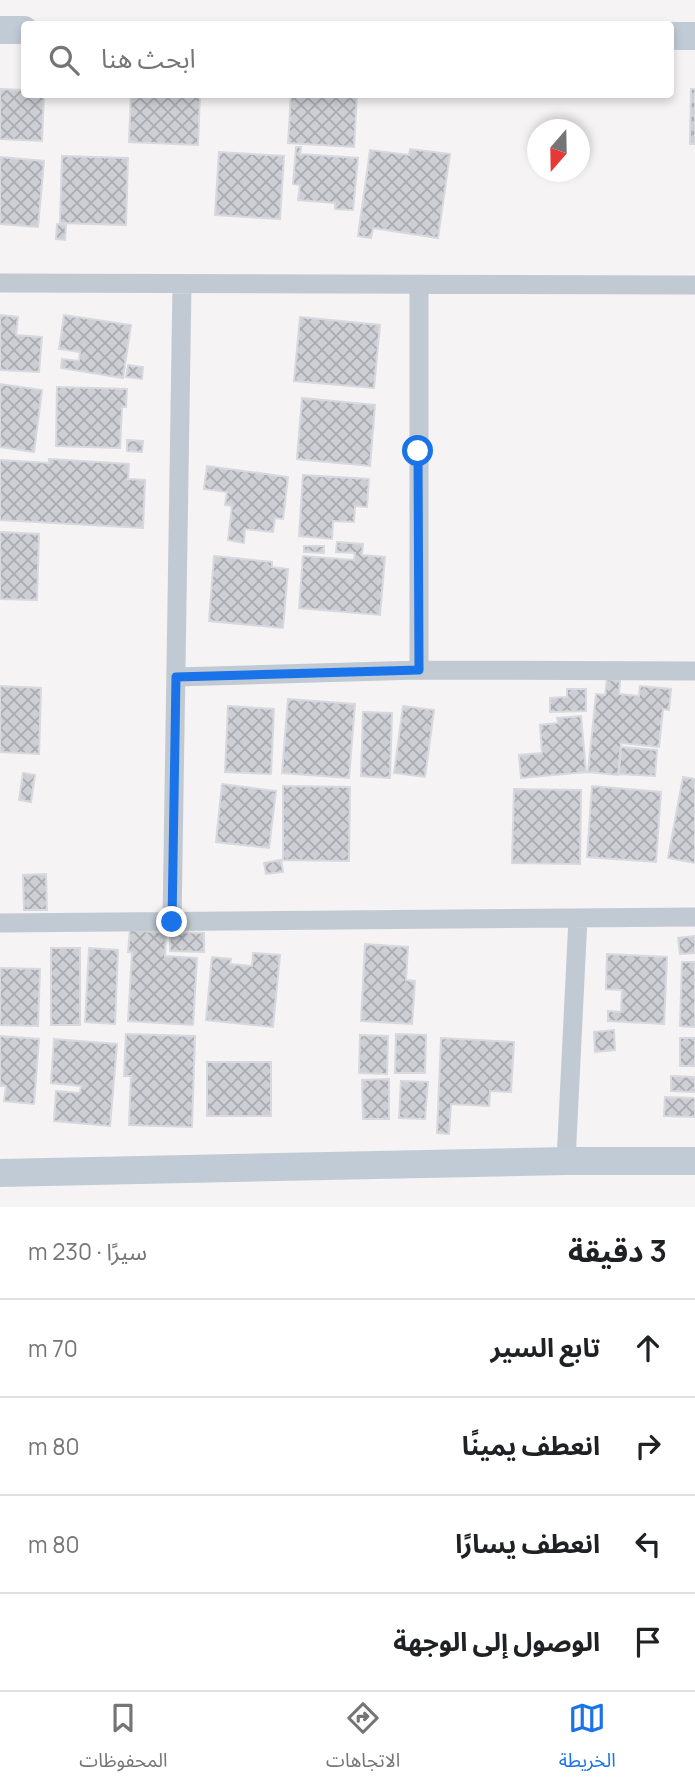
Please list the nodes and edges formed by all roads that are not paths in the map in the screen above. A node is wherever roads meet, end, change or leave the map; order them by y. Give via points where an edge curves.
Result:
1 (0, 30) edge
2 (21, 30) edge
3 (674, 36) edge
4 (695, 36) edge
5 (0, 283) edge
6 (182, 284) junction
7 (419, 284) junction
8 (695, 285) edge
9 (419, 670) junction
10 (695, 671) edge
11 (176, 677) junction
12 (695, 917) edge
13 (578, 918) junction
14 (172, 922) junction
15 (0, 923) edge
16 (566, 1161) junction
17 (695, 1161) edge
18 (0, 1172) edge

1 - 2 street
3 - 4 street
5 - 6 street
6 - 7 street
6 - 11 street
7 - 8 street
7 - 9 street
9 - 10 street
9 - 11 street
11 - 14 street
12 - 13 street
13 - 14 street
13 - 16 street
14 - 15 street
16 - 17 street
16 - 18 street

